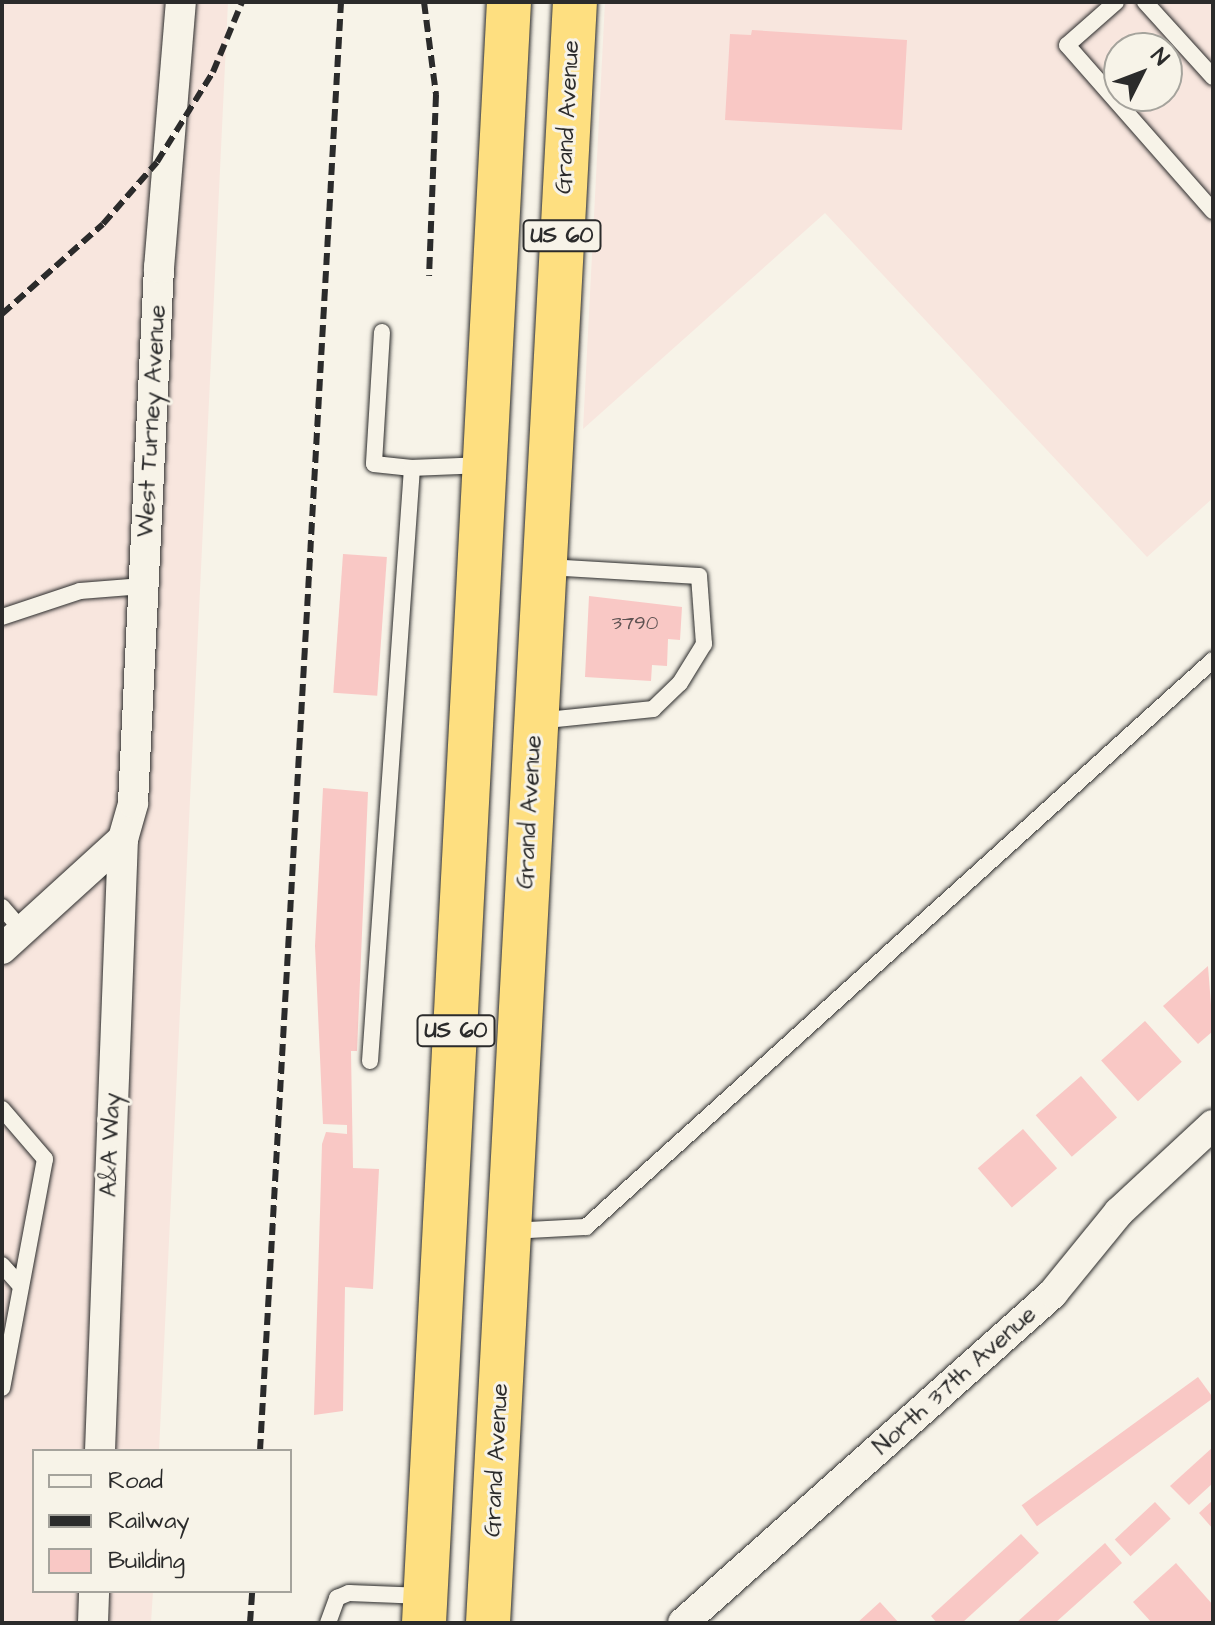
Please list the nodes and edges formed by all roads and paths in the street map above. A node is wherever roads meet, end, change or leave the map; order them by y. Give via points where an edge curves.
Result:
1 (181, 2) edge
2 (509, 2) edge
3 (575, 2) edge
4 (1116, 2) edge
5 (1145, 2) edge
6 (1213, 77) edge
7 (1213, 211) edge
8 (382, 332) dead end
9 (485, 465) junction
10 (412, 468) junction
11 (550, 471) junction
12 (544, 567) junction
13 (143, 586) junction
14 (2, 617) edge
15 (1213, 660) edge
16 (535, 721) junction
17 (123, 839) junction
18 (2, 907) edge
19 (12, 940) edge
20 (370, 1061) dead end
21 (2, 1109) edge
22 (1213, 1125) edge
23 (509, 1231) junction
24 (2, 1265) edge
25 (21, 1286) junction
26 (2, 1388) edge
27 (100, 1449) edge
28 (94, 1593) edge
29 (425, 1610) edge
30 (93, 1623) edge
31 (328, 1623) edge
32 (488, 1623) edge
33 (683, 1623) edge

1 - 13 street, West Turney Avenue
2 - 9 highway, US 60
3 - 11 highway, Grand Avenue / US 60
4 - 7 lane via 1067,45
5 - 6 lane
8 - 10 lane via 374,464
9 - 10 lane
9 - 11 highway
9 - 29 highway, US 60
10 - 20 lane
11 - 12 highway, Grand Avenue / US 60
12 - 16 highway, Grand Avenue / US 60
12 - 16 lane via 699,576 704,644 680,683 653,709
13 - 14 lane via 80,591
13 - 17 street, West Turney Avenue via 133,803
15 - 23 lane via 586,1227
16 - 23 highway, Grand Avenue / US 60
17 - 19 street
17 - 27 street, A&A Way
18 - 19 lane
21 - 25 lane via 45,1159
22 - 33 street, North 37th Avenue via 1119,1212 1053,1293
23 - 32 highway, Grand Avenue / US 60
24 - 25 lane
25 - 26 lane
28 - 30 street
29 - 31 lane via 349,1593 337,1598

